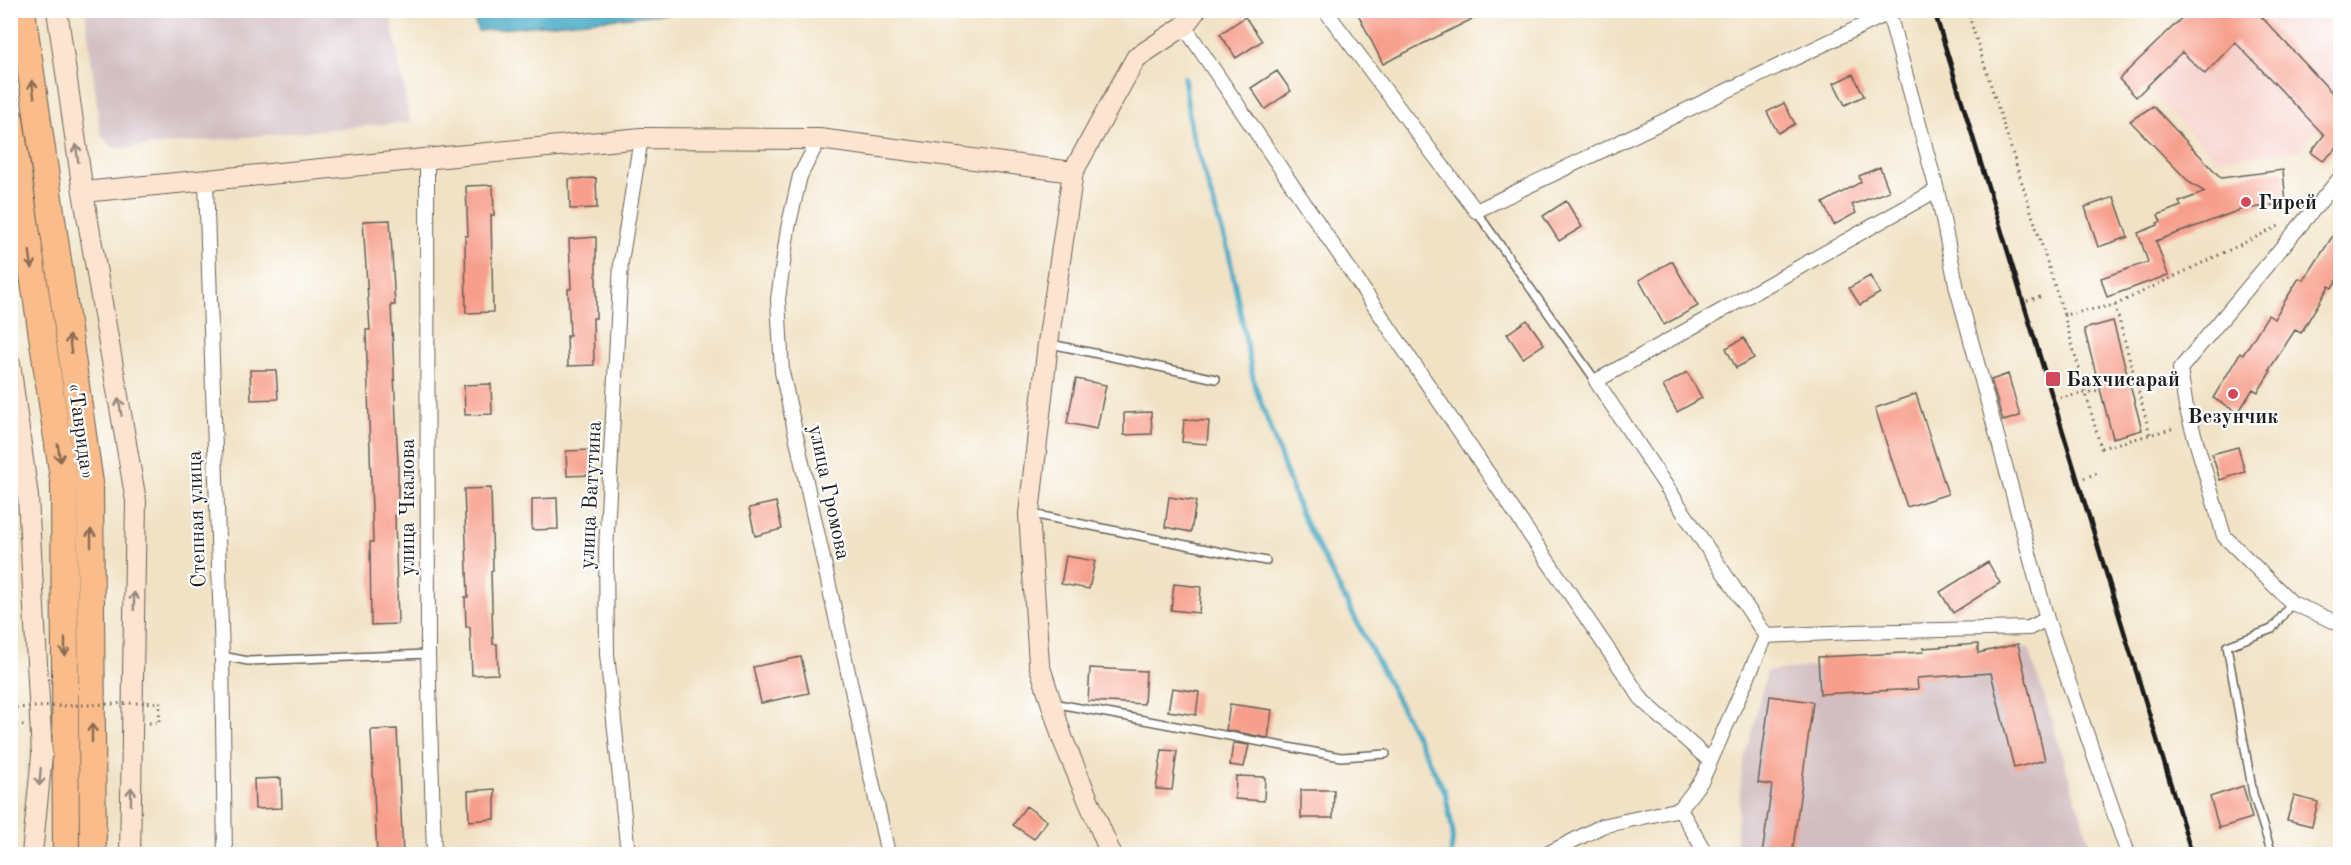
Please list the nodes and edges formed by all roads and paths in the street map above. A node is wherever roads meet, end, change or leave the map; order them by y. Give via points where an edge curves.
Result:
1 (22, 10) edge
2 (57, 10) edge
3 (1325, 10) edge
4 (1967, 10) edge
5 (1889, 12) edge
6 (1190, 18) edge
7 (10, 119) edge
8 (641, 138) junction
9 (819, 139) junction
10 (427, 160) junction
11 (1073, 172) junction
12 (2340, 177) edge
13 (206, 182) junction
14 (1937, 190) junction
15 (82, 192) junction
16 (1476, 211) junction
17 (2285, 222) dead end
18 (2043, 296) dead end
19 (2027, 301) dead end
20 (2115, 305) junction
21 (2064, 315) junction
22 (1048, 343) junction
23 (10, 363) edge
24 (1216, 379) dead end
25 (2135, 380) junction
26 (1596, 381) junction
27 (2130, 383) dead end
28 (2100, 390) dead end
29 (2086, 393) junction
30 (2060, 398) dead end
31 (2192, 424) junction
32 (2150, 434) junction
33 (2098, 473) dead end
34 (2084, 478) dead end
35 (1029, 514) junction
36 (1266, 561) dead end
37 (2292, 603) junction
38 (2047, 619) junction
39 (2340, 624) edge
40 (1766, 636) junction
41 (428, 654) junction
42 (222, 656) junction
43 (160, 702) dead end
44 (1051, 702) junction
45 (10, 708) edge
46 (1386, 754) dead end
47 (1710, 761) junction
48 (1680, 809) junction
49 (32, 855) edge
50 (66, 855) edge
51 (93, 855) edge
52 (130, 855) edge
53 (225, 855) edge
54 (434, 855) edge
55 (628, 855) edge
56 (888, 855) edge
57 (1111, 855) edge
58 (1547, 855) edge
59 (1706, 855) edge
60 (2128, 855) edge
61 (2272, 855) edge

51 -> 1 highway, «Таврида» via 90,483
15 -> 2 main road
3 - 16 street
4 - 21 path
5 - 14 street
5 - 16 street
6 - 11 main road via 1136,58
6 - 47 street via 1643,702
7 -> 50 highway, «Таврида» via 64,486
8 - 9 main road
8 - 10 main road
8 - 55 street, улица Ватутина via 621,262 606,551 607,654
9 - 11 main road
9 - 56 street, улица Громова via 800,176 788,228 778,299 782,372
10 - 13 main road
10 - 41 street, улица Чкалова
11 - 22 main road
12 - 31 street via 2180,369
13 - 15 main road
13 - 42 street, Степная улица
14 - 26 street
14 - 38 street via 1957,289
52 -> 15 main road via 136,501
16 - 26 lane
17 - 20 path
18 - 19 path
20 - 21 path
20 - 25 path
21 - 29 path
22 - 24 lane
22 - 35 main road
23 -> 49 main road via 28,497 41,745
25 - 27 path
25 - 32 path
26 - 40 street
28 - 29 path
29 - 30 path
29 - 32 path via 2101,448
31 - 32 path
31 - 37 street via 2224,536
33 - 34 path
35 - 36 lane
35 - 44 main road via 1039,664
37 - 39 street
37 - 61 lane via 2272,629 2228,646 2253,794
38 - 40 street via 2029,628
38 - 60 street
40 - 47 street
41 - 42 lane via 248,661
41 - 54 street, улица Чкалова
42 - 53 street, Степная улица
43 - 45 path, bridge
44 - 46 lane via 1341,757
44 - 57 main road
47 - 48 street via 1702,780
48 - 58 street via 1602,825
48 - 59 street

